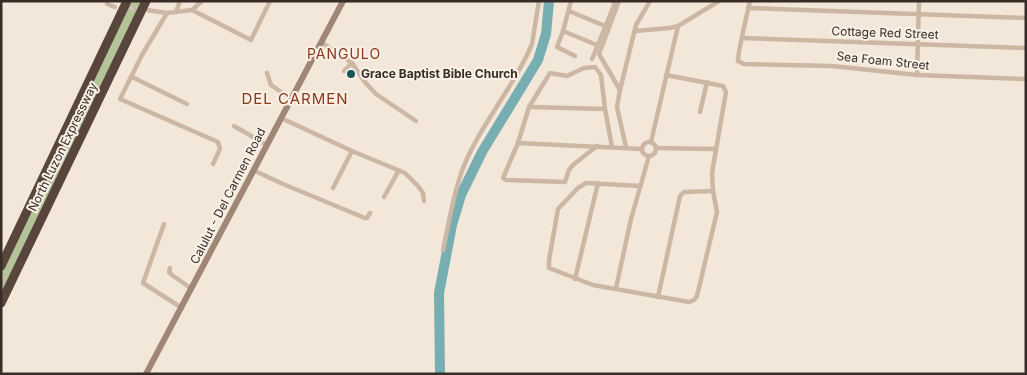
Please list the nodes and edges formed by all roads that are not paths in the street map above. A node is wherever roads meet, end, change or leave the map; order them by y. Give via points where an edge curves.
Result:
1 (108, 1) edge
2 (127, 1) edge
3 (180, 1) edge
4 (202, 1) edge
5 (270, 1) edge
6 (343, 1) edge
7 (539, 1) edge
8 (571, 1) edge
9 (612, 1) edge
10 (618, 1) edge
11 (650, 1) edge
12 (719, 1) edge
13 (750, 1) edge
14 (919, 1) edge
15 (146, 6) edge
16 (115, 7) tunnel mouth
17 (748, 8) junction
18 (192, 10) junction
19 (569, 11) junction
20 (176, 12) junction
21 (167, 13) junction
22 (919, 15) junction
23 (1026, 18) edge
24 (605, 26) junction
25 (678, 26) junction
26 (563, 31) junction
27 (635, 31) junction
28 (743, 38) junction
29 (321, 42) junction
30 (918, 44) junction
31 (598, 45) junction
32 (1026, 48) edge
33 (575, 56) dead end
34 (592, 59) dead end
35 (352, 63) junction
36 (344, 71) dead end
37 (267, 73) dead end
38 (666, 75) junction
39 (917, 75) junction
40 (132, 77) junction
41 (1026, 79) edge
42 (707, 82) junction
43 (620, 90) junction
44 (291, 99) junction
45 (187, 104) dead end
46 (529, 107) junction
47 (605, 109) junction
48 (700, 112) dead end
49 (281, 118) junction
50 (416, 120) dead end
51 (234, 126) dead end
52 (651, 142) junction
53 (518, 143) junction
54 (267, 145) junction
55 (597, 146) junction
56 (612, 147) junction
57 (626, 147) junction
58 (656, 148) junction
59 (642, 149) junction
60 (715, 149) junction
61 (352, 151) junction
62 (648, 156) junction
63 (213, 164) dead end
64 (253, 170) junction
65 (399, 170) junction
66 (598, 183) junction
67 (640, 186) junction
68 (333, 188) dead end
69 (713, 191) junction
70 (384, 197) dead end
71 (424, 201) dead end
72 (370, 212) dead end
73 (164, 224) dead end
74 (443, 250) dead end
75 (1, 266) edge
76 (170, 268) dead end
77 (575, 279) junction
78 (616, 288) junction
79 (192, 289) junction
80 (658, 297) junction
81 (1, 303) edge
82 (182, 308) junction
83 (146, 374) edge

1 - 16 street via 107,4
2 - 75 highway, North Luzon Expressway
3 - 20 street
4 - 18 street
5 - 18 street via 251,40
6 - 29 main road, Calulut - Del Carmen Road
7 - 74 street via 528,55 464,168 455,192
8 - 19 street
9 - 24 street via 615,3
10 - 43 street via 599,54
11 - 27 street
12 - 25 street
13 - 17 street
14 - 22 street
15 - 21 street
15 - 81 highway, North Luzon Expressway
17 - 22 street
17 - 28 street
18 - 20 street
19 - 24 street
19 - 26 street
20 - 21 street
21 - 40 street
22 - 23 street
22 - 30 street
24 - 31 street
25 - 27 street
25 - 38 street
26 - 31 street
26 - 33 street via 557,47
27 - 43 street
28 - 30 street, Cottage Red Street
28 - 39 street, Sea Foam Street via 738,61 744,64 832,66
29 - 35 street
29 - 44 main road, Calulut - Del Carmen Road
30 - 32 street, Cottage Red Street
30 - 39 street
31 - 34 street
35 - 36 street
35 - 50 street via 376,94
37 - 44 street via 270,85
38 - 42 street
38 - 52 street
39 - 41 street, Sea Foam Street
40 - 45 street
40 - 63 street via 120,99 218,142 220,149
42 - 48 street
42 - 60 street via 725,89
43 - 57 street via 618,112
44 - 49 main road, Calulut - Del Carmen Road
46 - 47 street
46 - 47 street via 550,74 566,76 595,67 601,74
46 - 53 street
47 - 56 street
49 - 54 main road, Calulut - Del Carmen Road
49 - 61 street
51 - 54 street
52 - 58 street
52 - 59 street via 646,142
53 - 55 street
53 - 55 street via 503,174 505,180 565,182 569,170
54 - 64 main road, Calulut - Del Carmen Road
55 - 56 street
56 - 57 street
57 - 59 street
58 - 60 street
58 - 62 street via 655,153
59 - 62 street
60 - 69 street
61 - 65 street
61 - 68 street
62 - 67 street
64 - 72 street via 366,219
64 - 79 main road, Calulut - Del Carmen Road
65 - 70 street
65 - 71 street via 414,180 423,193
66 - 67 street
66 - 77 street
66 - 77 street via 586,183 578,188 558,209 548,265 553,271
67 - 78 street
69 - 80 street via 684,192 680,196
69 - 80 street via 717,212 697,296 689,302
73 - 82 street via 143,283
76 - 79 street via 172,275
77 - 78 street
78 - 80 street
79 - 82 main road, Calulut - Del Carmen Road
82 - 83 main road, Calulut - Del Carmen Road

